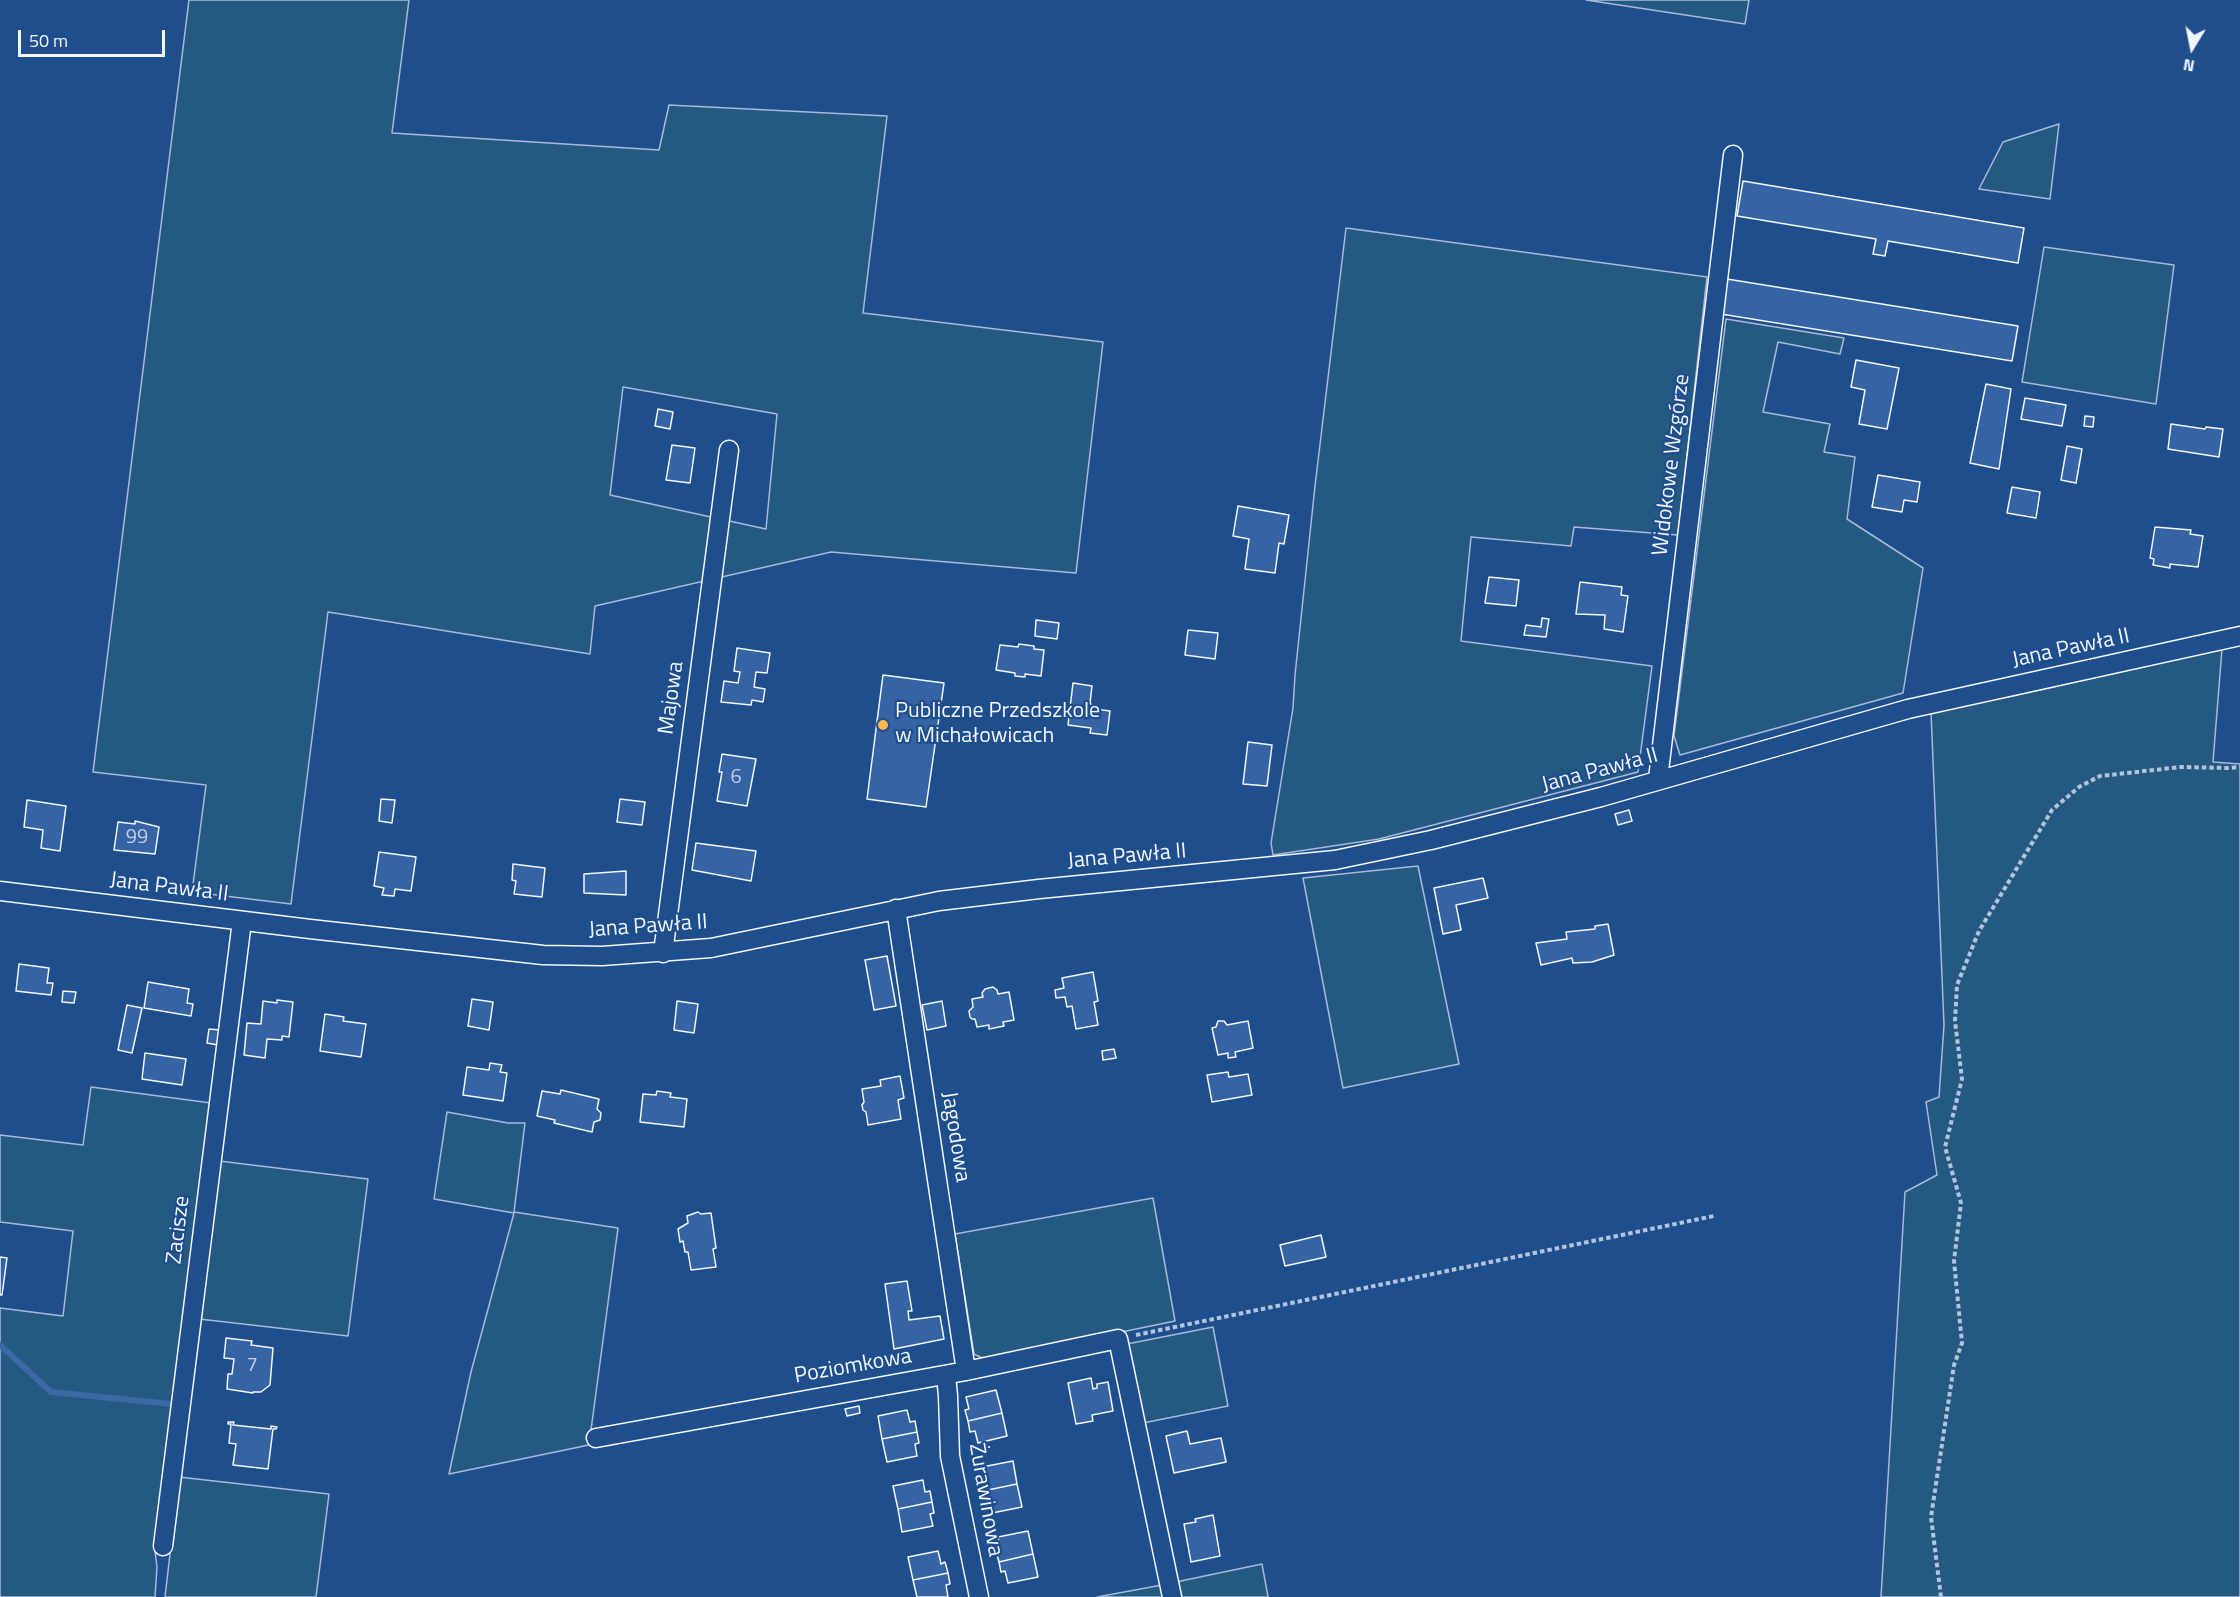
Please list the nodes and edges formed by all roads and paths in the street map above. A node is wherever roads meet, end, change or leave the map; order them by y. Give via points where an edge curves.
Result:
1 (1733, 155) dead end
2 (729, 450) dead end
3 (2240, 636) edge
4 (2240, 766) edge
5 (1658, 779) junction
6 (0, 891) edge
7 (896, 909) junction
8 (242, 921) junction
9 (663, 953) junction
10 (1714, 1216) dead end
11 (1118, 1339) junction
12 (966, 1371) junction
13 (946, 1375) junction
14 (596, 1438) dead end
15 (163, 1546) dead end
16 (979, 1597) edge
17 (1172, 1597) edge
18 (1941, 1597) edge

1 - 5 street, Widokowe Wzgórze
2 - 9 street, Majowa
3 - 5 street, Jana Pawła II via 1908,710
4 - 18 path via 2181,767 2100,776 2079,787 2052,810 1979,931 1957,985 1955,1021 1962,1079 1945,1147 1961,1203 1954,1261 1962,1343 1954,1365 1931,1517
5 - 7 street, Jana Pawła II via 1431,840 1335,860 1039,889
6 - 8 street, Jana Pawła II
7 - 9 street, Jana Pawła II via 711,948
7 - 12 street, Jagodowa
8 - 9 street, Jana Pawła II via 543,955
8 - 15 street, Zacisze
10 - 11 path
11 - 12 street, Poziomkowa
11 - 17 street
12 - 13 street, Poziomkowa
13 - 14 street, Poziomkowa
13 - 16 street, Żurawinowa via 950,1456

